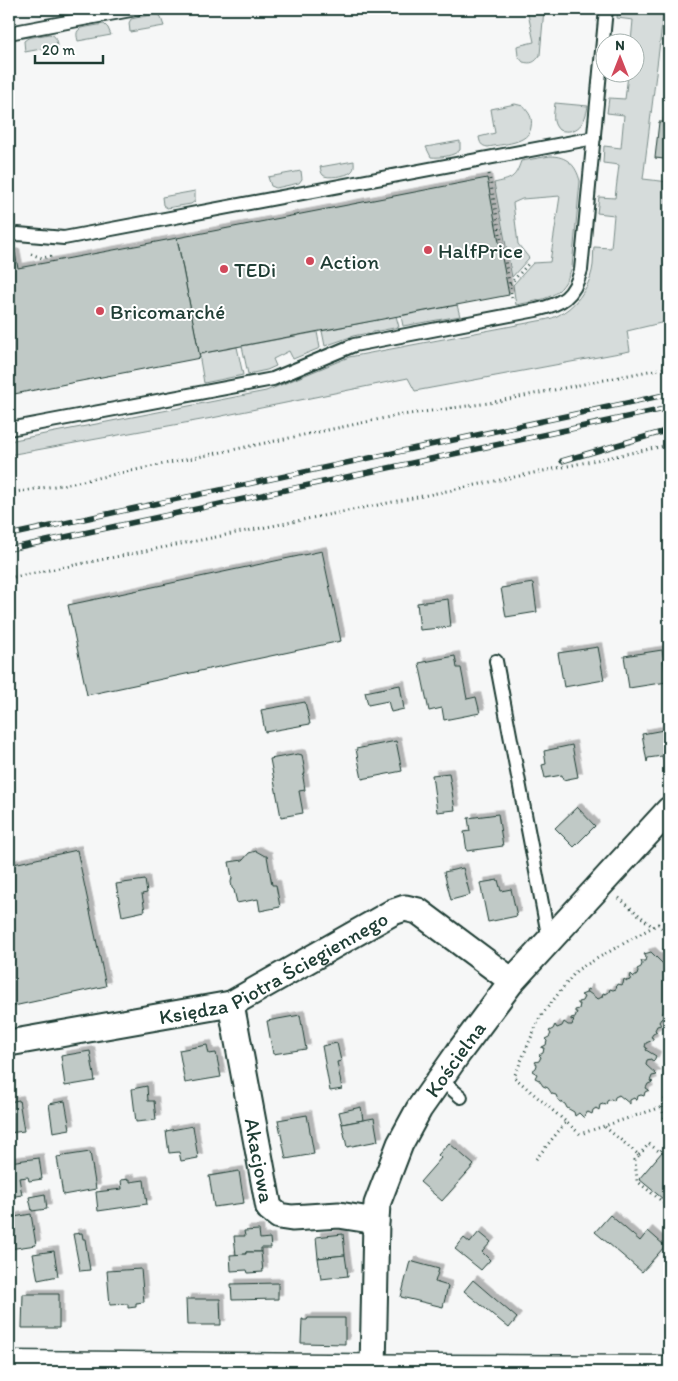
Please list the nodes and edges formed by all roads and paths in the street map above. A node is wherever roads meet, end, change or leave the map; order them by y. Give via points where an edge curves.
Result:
1 (136, 9) edge
2 (606, 9) edge
3 (9, 33) edge
4 (594, 138) junction
5 (488, 173) dead end
6 (9, 236) edge
7 (530, 262) dead end
8 (510, 284) junction
9 (516, 314) junction
10 (669, 367) edge
11 (9, 429) edge
12 (669, 445) edge
13 (9, 493) edge
14 (9, 578) edge
15 (496, 661) dead end
16 (669, 810) edge
17 (615, 894) dead end
18 (653, 927) junction
19 (669, 935) edge
20 (549, 940) junction
21 (512, 981) junction
22 (231, 1004) junction
23 (9, 1043) edge
24 (440, 1079) junction
25 (669, 1089) edge
26 (462, 1096) dead end
27 (662, 1107) junction
28 (566, 1122) junction
29 (605, 1126) junction
30 (669, 1139) edge
31 (639, 1155) junction
32 (536, 1159) dead end
33 (669, 1207) edge
34 (376, 1221) junction
35 (9, 1365) edge
36 (372, 1370) edge
37 (669, 1370) edge

1 - 3 lane
2 - 4 lane
4 - 6 lane via 64,238
4 - 9 lane via 578,283 554,306
5 - 8 path
7 - 8 path
8 - 9 path
9 - 11 lane via 354,345 273,379
10 - 13 path via 490,403 395,416 68,484
12 - 14 path
15 - 20 lane
16 - 20 street, Kościelna
17 - 18 path
18 - 19 path via 658,924
18 - 28 path via 577,970 540,1017 514,1077
20 - 21 street, Kościelna
21 - 22 street, Księdza Piotra Ściegiennego via 418,911 405,908
21 - 24 street, Kościelna
22 - 23 street, Księdza Piotra Ściegiennego
22 - 34 street, Akacjowa via 269,1208 279,1216 292,1218 339,1214
24 - 26 lane
24 - 34 street, Kościelna via 400,1144 377,1204
25 - 27 path
27 - 29 path
27 - 30 path
28 - 29 path via 580,1134
28 - 32 path
29 - 31 path
30 - 31 path via 660,1152 649,1144
31 - 33 path via 635,1160 637,1181
34 - 36 street, Kościelna
35 - 36 street
36 - 37 street

